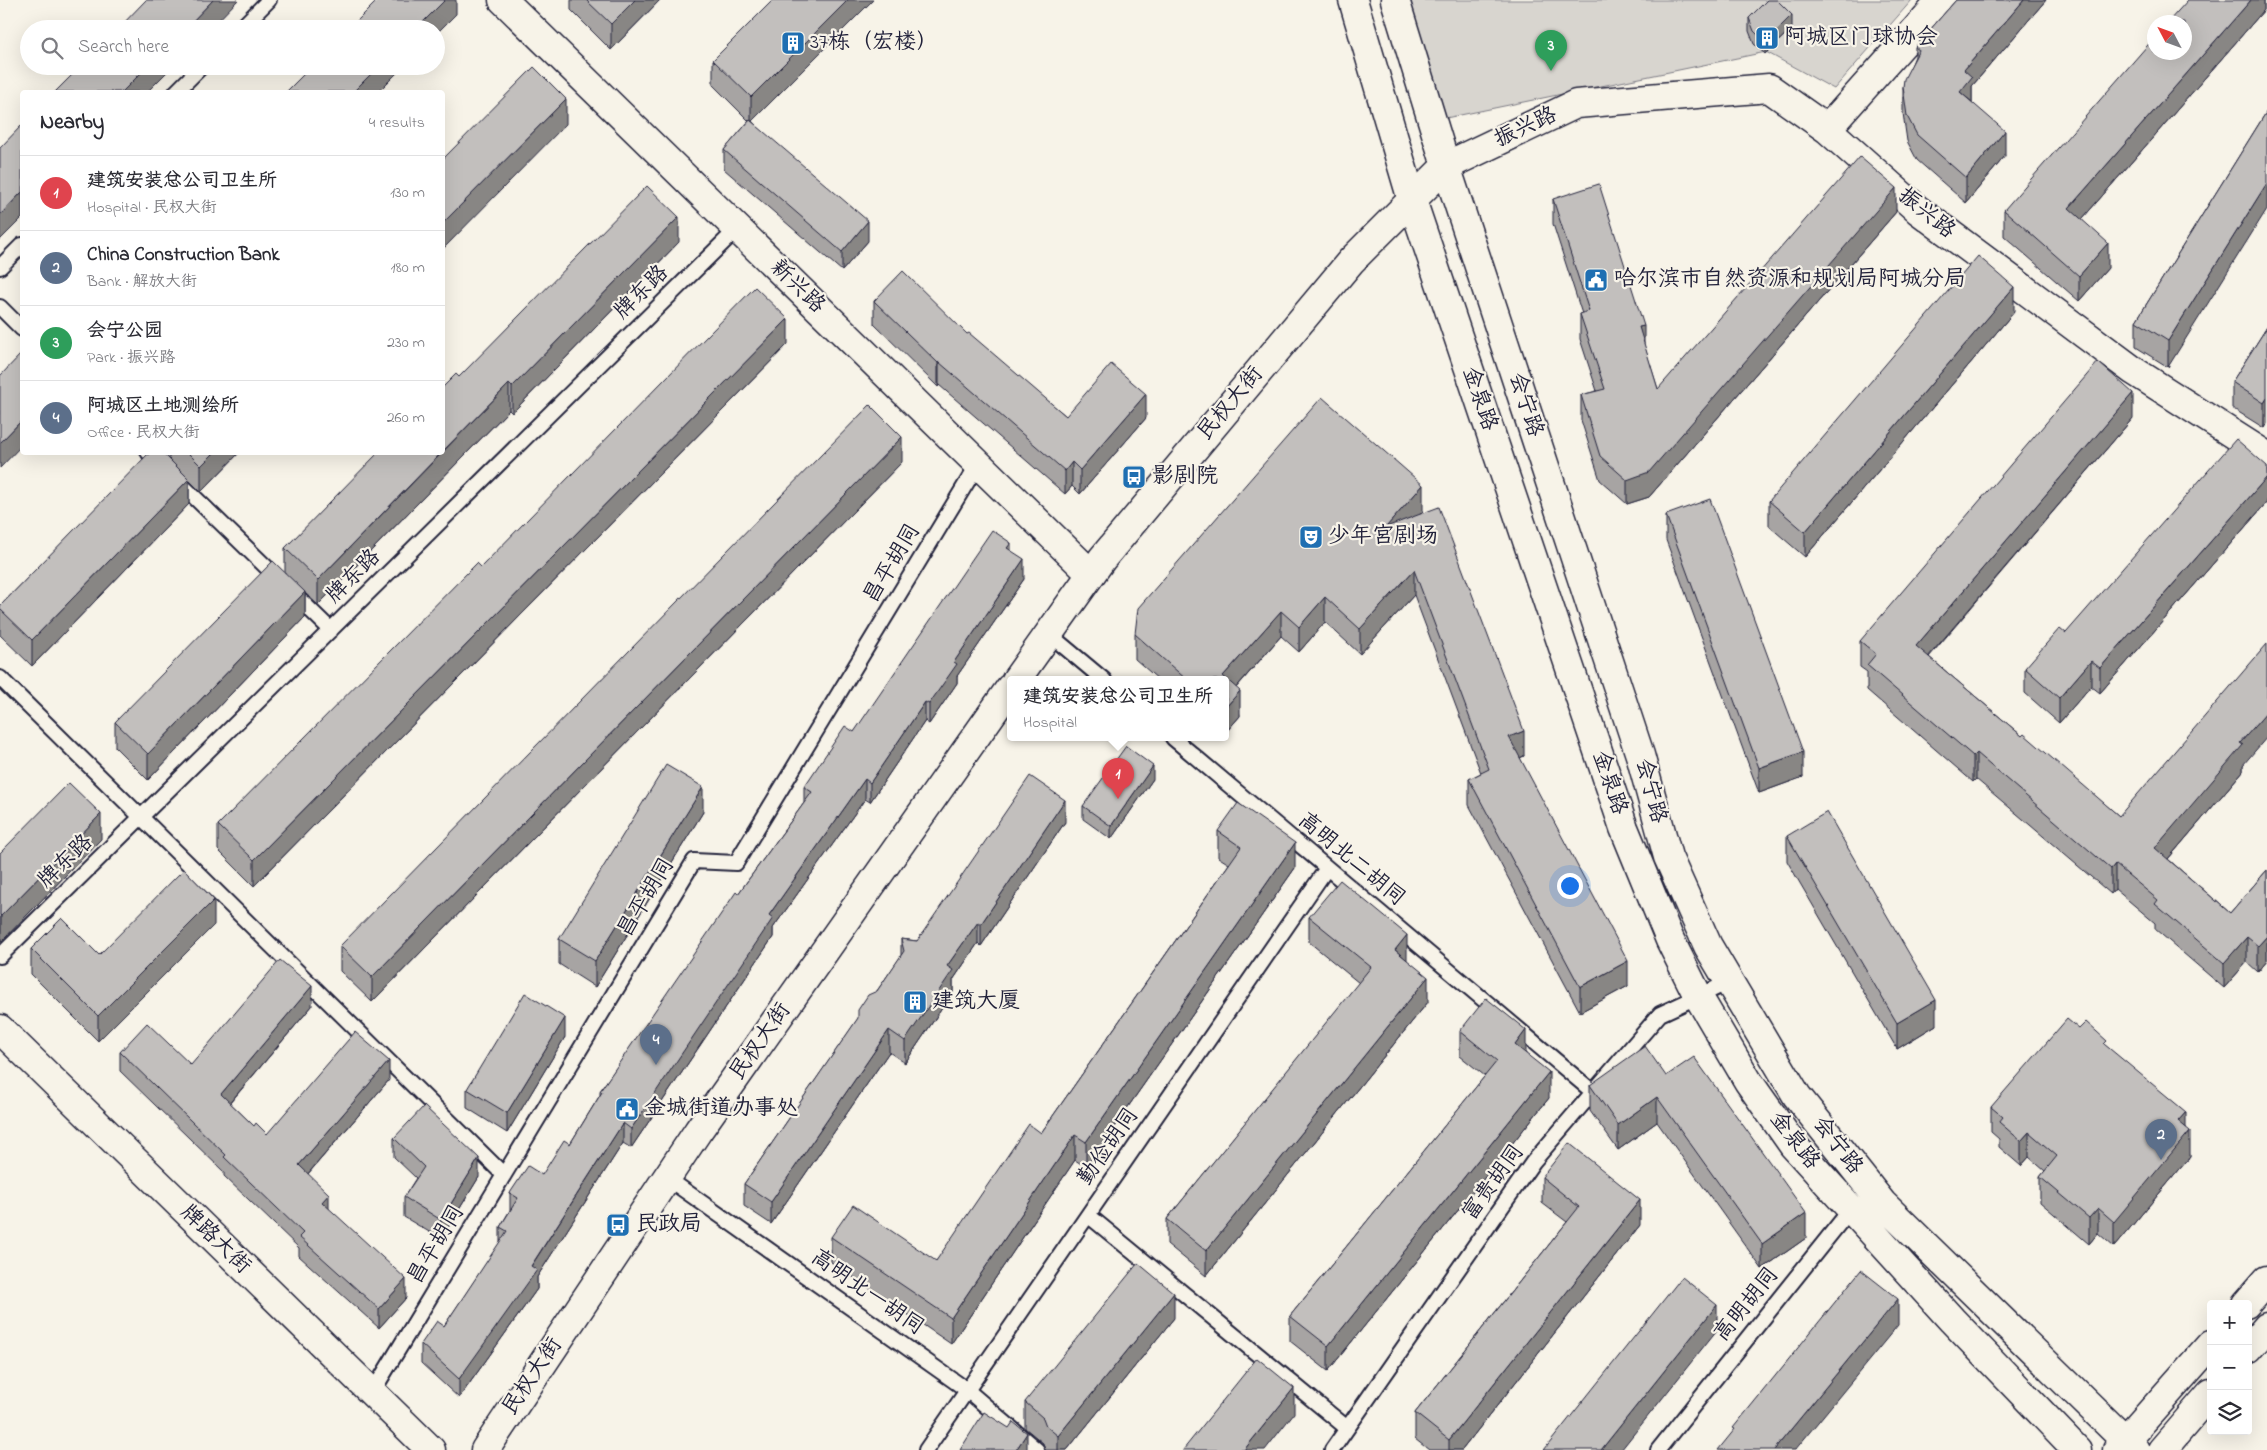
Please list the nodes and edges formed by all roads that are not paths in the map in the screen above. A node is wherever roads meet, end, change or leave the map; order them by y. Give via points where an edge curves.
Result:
1 (269, 0) edge
2 (502, 0) edge
3 (1352, 0) edge
4 (1395, 0) edge
5 (1942, 0) edge
6 (249, 20) edge
7 (193, 75) edge
8 (178, 90) edge
9 (1828, 129) junction
10 (1446, 166) junction
11 (1412, 200) junction
12 (737, 229) junction
13 (20, 247) edge
14 (0, 267) edge
15 (0, 308) edge
16 (20, 328) edge
17 (151, 455) edge
18 (2267, 456) edge
19 (978, 464) junction
20 (1091, 574) junction
21 (330, 630) junction
22 (1049, 634) junction
23 (1019, 676) edge
24 (1099, 676) edge
25 (0, 678) edge
26 (1007, 692) edge
27 (1177, 741) edge
28 (143, 817) junction
29 (1327, 868) junction
30 (0, 956) edge
31 (1729, 982) junction
32 (1698, 996) junction
33 (0, 1029) edge
34 (1593, 1092) junction
35 (504, 1175) junction
36 (667, 1178) junction
37 (1869, 1186) junction
38 (1850, 1210) junction
39 (1088, 1215) junction
40 (2267, 1280) edge
41 (2250, 1300) edge
42 (2267, 1327) edge
43 (2210, 1345) edge
44 (2251, 1345) edge
45 (967, 1390) junction
46 (372, 1393) junction
47 (2207, 1398) edge
48 (1347, 1428) junction
49 (2126, 1447) edge
50 (431, 1450) edge
51 (485, 1450) edge
52 (926, 1450) edge
53 (1037, 1450) edge
54 (1332, 1450) edge
55 (1658, 1450) edge
56 (2077, 1450) edge
57 (2162, 1450) edge

1 - 6 lane
2 - 12 street, 新兴路
3 - 11 street, 金泉路
4 - 10 street, 会宁路
5 - 9 street
7 - 8 lane
9 - 10 street, 振兴路 via 1769,88 1576,104
9 - 18 street, 振兴路 via 1918,210 2134,371
10 - 11 street, 民权大街
10 - 31 street, 会宁路 via 1640,755 1668,857 1708,946
11 - 20 street, 民权大街 via 1351,261
11 - 32 street, 金泉路 via 1624,828 1670,940
12 - 19 street, 新兴路
12 - 21 lane, 牌东路
13 - 14 lane
15 - 16 lane
17 - 21 lane
19 - 20 street, 新兴路
19 - 35 lane, 昌平胡同 via 736,863 694,861
20 - 22 street, 民权大街
21 - 28 lane, 牌东路
22 - 23 street, 民权大街
22 - 24 lane
25 - 28 lane
26 - 36 street, 民权大街
27 - 29 lane, 高明北二胡同
28 - 30 lane, 牌东路
28 - 35 lane
29 - 34 lane, 高明北二胡同
29 - 39 lane, 勤俭胡同
31 - 32 lane, 富贵胡同
31 - 37 street, 会宁路 via 1797,1096
32 - 34 lane, 富贵胡同 via 1660,1014
32 - 38 street, 金泉路 via 1748,1081 1782,1129
33 - 46 street, 牌路大街
34 - 48 lane, 富贵胡同 via 1533,1162
35 - 46 lane, 昌平胡同
36 - 45 lane, 高明北一胡同
36 - 51 street, 民权大街
37 - 38 lane, 高明胡同
37 - 49 street, 会宁路 via 1882,1203
38 - 55 lane, 高明胡同
38 - 56 street, 金泉路
39 - 45 lane, 勤俭胡同
39 - 48 lane
40 - 41 street
42 - 44 street
43 - 49 street
45 - 52 lane, 勤俭胡同
45 - 53 lane, 高明北一胡同
46 - 50 street, 牌路大街
47 - 57 street
48 - 54 lane, 富贵胡同

